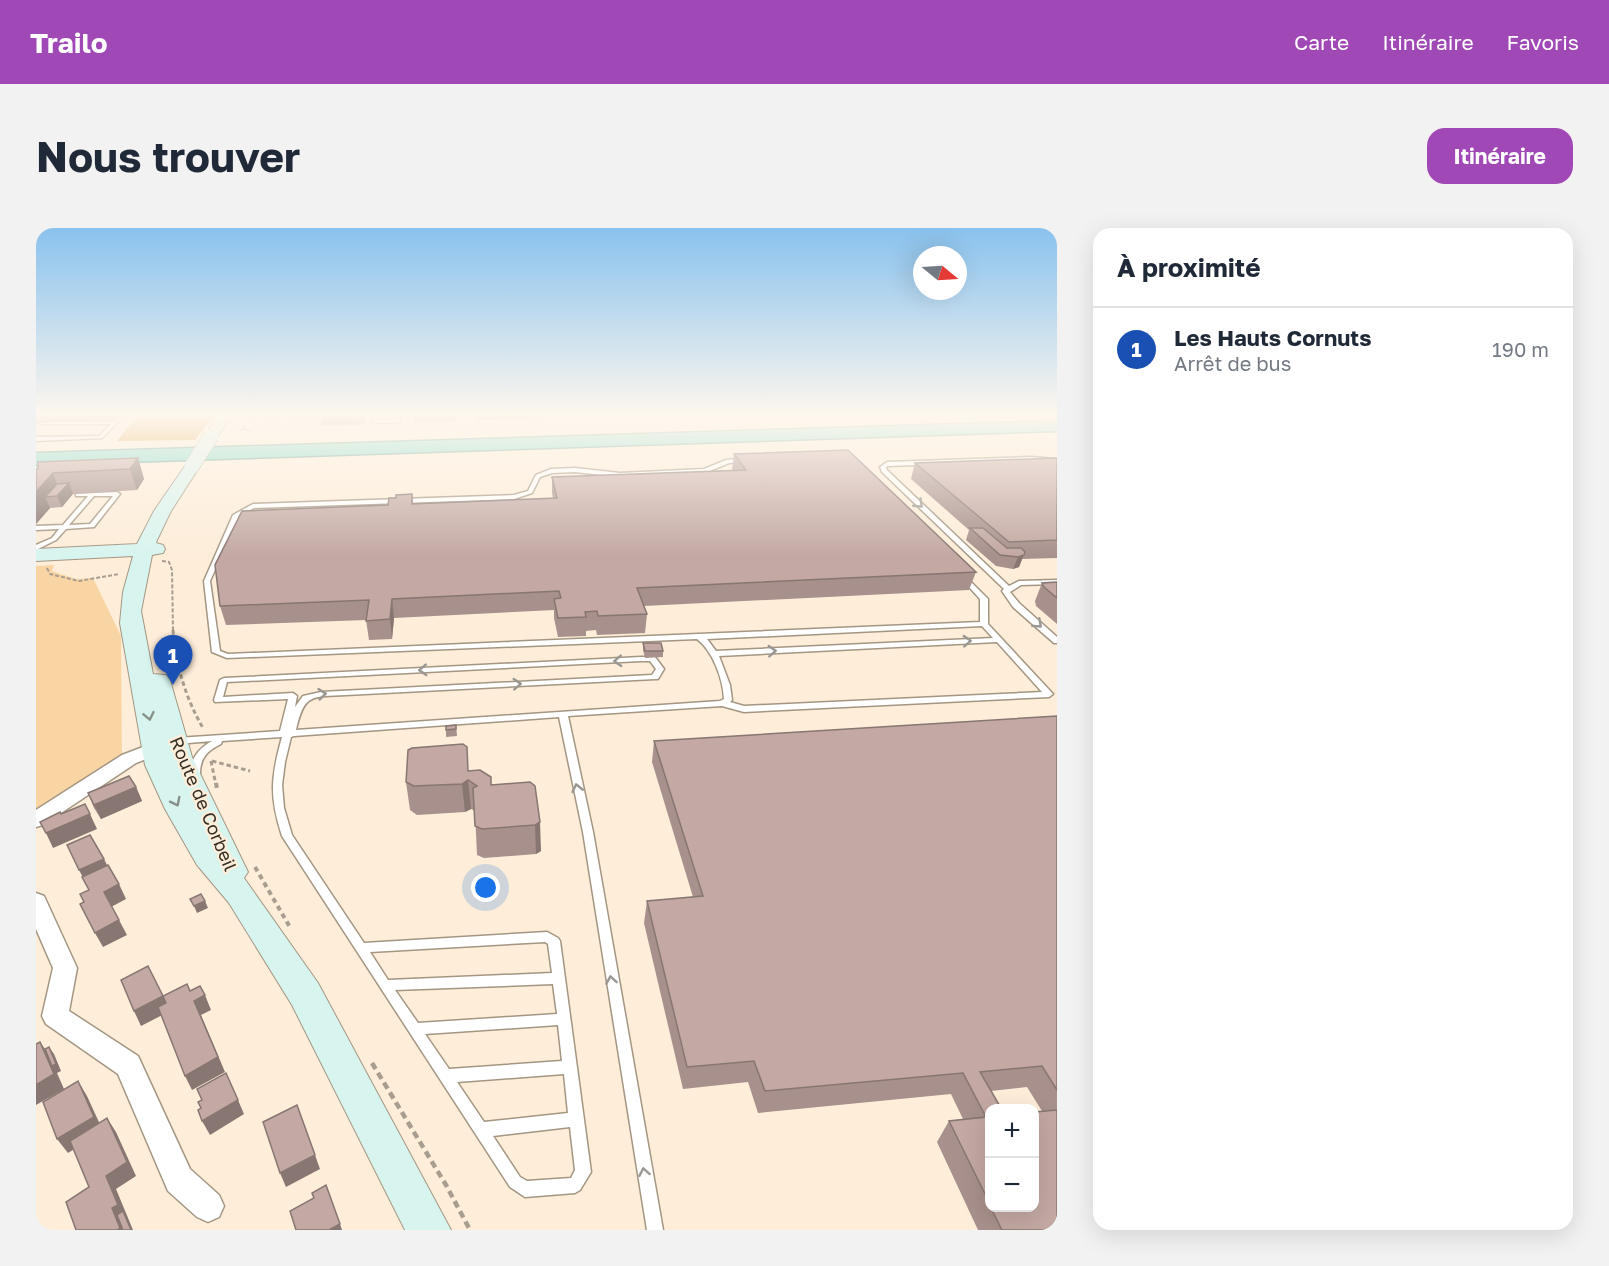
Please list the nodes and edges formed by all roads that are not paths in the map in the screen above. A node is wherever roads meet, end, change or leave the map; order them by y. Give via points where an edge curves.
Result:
1 (195, 462) edge
2 (726, 462) edge
3 (963, 462) edge
4 (78, 495) dead end
5 (92, 495) junction
6 (64, 527) junction
7 (36, 528) edge
8 (54, 539) junction
9 (71, 552) junction
10 (149, 554) junction
11 (36, 556) edge
12 (960, 574) edge
13 (1057, 582) edge
14 (1007, 588) junction
15 (984, 624) junction
16 (699, 637) junction
17 (999, 640) junction
18 (1057, 641) edge
19 (713, 654) junction
20 (1053, 695) edge
21 (722, 703) junction
22 (563, 715) junction
23 (287, 734) junction
24 (226, 739) junction
25 (175, 740) junction
26 (199, 797) junction
27 (36, 820) edge
28 (240, 894) junction
29 (36, 902) edge
30 (361, 948) junction
31 (559, 978) junction
32 (385, 985) junction
33 (564, 1019) junction
34 (414, 1029) junction
35 (570, 1067) junction
36 (445, 1076) junction
37 (576, 1119) junction
38 (481, 1130) junction
39 (208, 1206) dead end
40 (429, 1230) edge
41 (655, 1230) edge

1 - 10 street, Route de Corbeil, bridge via 167,504
2 - 16 lane via 705,471 620,475 551,471 534,480 530,492 514,497 253,506 236,515 207,581 216,651 227,656
3 -> 14 lane via 883,467
4 - 5 lane
5 - 6 lane
5 - 6 lane via 117,494 92,526
6 - 7 lane
6 - 8 lane
8 - 9 lane
8 - 11 lane
9 - 10 street
9 - 11 street
10 - 11 street
10 - 25 street, Route de Corbeil via 130,609 130,629
12 - 15 lane via 984,599
13 - 14 lane via 1019,583
14 -> 18 lane via 1016,604
15 - 16 lane
15 - 17 lane
16 - 19 lane
19 -> 17 lane
17 - 20 lane
19 - 21 lane via 729,695
20 - 21 lane via 744,709
21 - 22 lane
22 - 23 lane
41 -> 22 lane via 588,832
23 -> 23 lane via 298,705 307,696 639,678 656,676 660,669 652,659 641,659 224,681 218,700 292,696
23 - 24 lane
23 - 30 lane via 275,789 278,810 287,836
24 - 25 lane
24 - 26 lane via 207,747 198,757 194,770
25 - 26 street, Route de Corbeil
25 - 27 street via 129,759
25 -> 28 street, Route de Corbeil via 158,765 208,857
26 - 28 street, Route de Corbeil
28 - 40 street, Route de Corbeil via 305,993
29 - 39 street via 65,968 55,1016 128,1065 179,1180
30 - 31 lane via 547,937 554,941
30 - 32 lane
31 - 32 lane
31 - 33 lane
32 - 34 lane
33 - 34 lane
33 - 35 lane
34 - 36 lane
35 - 36 lane
35 - 37 lane
36 - 38 lane
37 - 38 lane
37 - 38 lane via 583,1172 575,1185 525,1190 515,1182

